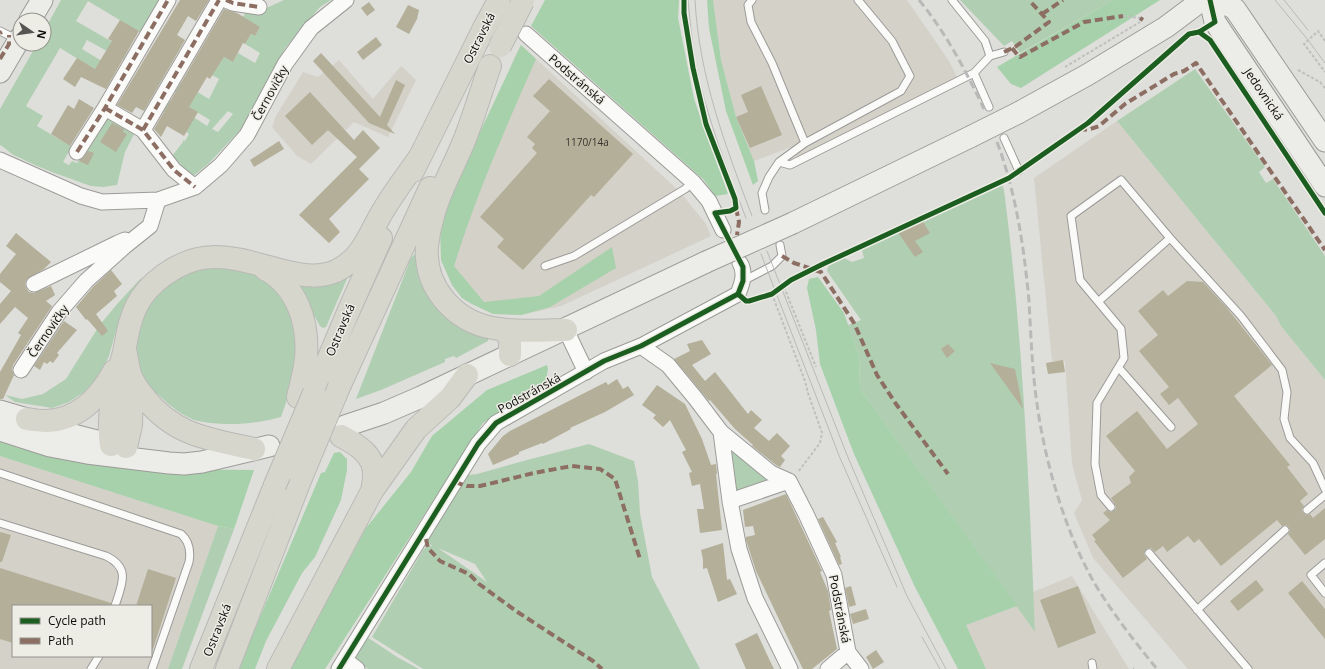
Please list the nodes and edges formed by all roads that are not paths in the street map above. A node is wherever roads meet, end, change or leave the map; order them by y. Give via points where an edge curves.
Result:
1 (42, 0) edge
2 (168, 0) edge
3 (219, 0) edge
4 (226, 0) edge
5 (346, 0) edge
6 (499, 0) edge
7 (752, 0) edge
8 (858, 0) edge
9 (952, 0) edge
10 (1202, 0) edge
11 (1210, 0) edge
12 (1219, 0) edge
13 (524, 1) edge
14 (259, 7) dead end
15 (35, 12) edge
16 (0, 31) edge
17 (526, 34) dead end
18 (12, 36) edge
19 (12, 51) edge
20 (1004, 52) dead end
21 (990, 56) junction
22 (490, 66) junction
23 (0, 72) edge
24 (974, 72) junction
25 (989, 106) dead end
26 (105, 108) junction
27 (143, 130) junction
28 (1004, 138) dead end
29 (1325, 142) edge
30 (805, 143) junction
31 (77, 152) dead end
32 (419, 158) junction
33 (0, 160) edge
34 (779, 162) junction
35 (1019, 171) road end
36 (693, 182) junction
37 (1325, 186) edge
38 (195, 187) junction
39 (158, 200) junction
40 (764, 210) dead end
41 (723, 230) dead end
42 (136, 237) junction
43 (1170, 238) junction
44 (780, 245) dead end
45 (740, 263) dead end
46 (76, 264) junction
47 (257, 264) junction
48 (545, 266) dead end
49 (92, 276) junction
50 (743, 281) junction
51 (34, 284) dead end
52 (1099, 301) junction
53 (504, 330) junction
54 (566, 330) junction
55 (641, 346) junction
56 (125, 348) junction
57 (510, 355) junction
58 (1119, 368) junction
59 (21, 370) dead end
60 (586, 372) junction
61 (468, 375) junction
62 (132, 379) junction
63 (306, 395) junction
64 (0, 411) edge
65 (27, 419) junction
66 (1171, 427) dead end
67 (343, 431) joint
68 (5, 432) edge
69 (721, 432) junction
70 (111, 444) junction
71 (262, 447) junction
72 (0, 473) edge
73 (793, 477) junction
74 (1325, 490) edge
75 (372, 491) junction
76 (1325, 495) edge
77 (730, 501) junction
78 (1111, 507) dead end
79 (1307, 510) dead end
80 (0, 524) edge
81 (1285, 530) dead end
82 (1149, 553) dead end
83 (1325, 563) edge
84 (1325, 593) edge
85 (116, 605) edge
86 (1197, 610) junction
87 (848, 652) junction
88 (98, 657) edge
89 (342, 664) edge
90 (91, 669) edge
91 (152, 669) edge
92 (201, 669) edge
93 (227, 669) edge
94 (278, 669) edge
95 (357, 669) edge
96 (790, 669) edge
97 (828, 669) edge
98 (861, 669) edge
99 (1248, 669) edge

1 - 15 main road
2 - 26 street
3 - 27 street
4 - 14 street
5 - 38 street, Černovičky via 311,28 286,64 247,135 221,165
6 - 32 highway, Ostravská, bridge
7 - 30 lane via 748,5 751,22 772,62
8 - 30 lane via 892,41 910,76 901,91
9 - 21 lane via 984,42
10 - 54 main road, bridge via 1166,27 1018,113
11 - 37 main road, Jedovnická via 1215,22
12 - 29 main road, Jedovnická via 1234,8
13 - 22 highway, Ostravská, bridge
16 - 18 lane
17 - 36 street, Podstránská
19 - 23 main road
20 - 21 lane
21 - 24 lane
22 - 53 highway via 464,141 436,207 427,257 434,285 453,310 476,324
22 - 93 highway, Ostravská, bridge via 418,214 339,387
24 - 25 lane
24 - 34 lane via 790,165
26 - 27 street
26 - 31 street
27 - 38 street via 174,170
28 - 35 lane
30 - 34 lane
32 - 47 highway via 380,216 364,248 344,266 331,273 316,276
32 - 63 highway, Ostravská via 349,310
33 - 39 street, Černovičky via 81,196 102,202
34 - 40 lane via 762,193
36 - 41 street, Podstránská via 709,201
36 - 48 lane via 574,256
38 - 39 street, Černovičky
39 - 42 street, Černovičky via 150,226
42 - 46 street, Černovičky
42 - 49 street, Černovičky
43 - 52 lane
43 - 52 lane via 1121,180 1071,216 1080,280
43 - 74 lane via 1241,316 1282,370 1287,392 1284,419 1290,438 1313,463
44 - 50 lane via 782,256 772,266
45 - 50 street via 743,267
46 - 49 street via 84,274
46 - 51 street, Černovičky
47 - 56 highway via 230,257 212,256 192,260 172,269 153,284 138,303 130,321
47 - 63 highway via 285,285 300,308 305,325
49 - 59 street, Černovičky via 59,312
50 - 55 street, Podstránská via 738,294
52 - 58 lane via 1122,328 1124,358
53 - 54 highway
53 - 57 highway via 510,339
54 - 57 main road
54 - 60 street
55 - 60 street, Podstránská via 604,361
55 - 69 street via 668,365
56 - 62 highway
56 - 65 highway via 104,388 84,408 57,420
56 - 70 highway via 114,385 109,431
57 - 61 main road
58 - 66 lane
58 - 78 lane via 1097,403 1095,464 1101,495
60 - 89 street, Podstránská via 496,423 478,444
61 - 67 main road
61 - 75 highway via 450,398 416,429
62 - 70 highway via 131,425
62 - 71 highway via 155,410 186,432
63 - 92 highway, Ostravská, bridge via 275,485
64 - 65 main road
65 - 70 main road via 50,429
67 - 75 highway via 361,448 372,464
68 - 70 main road
68 - 71 main road via 50,446 87,453 184,464
69 - 73 street via 771,473
69 - 77 street
70 - 71 main road via 183,452 225,452
72 - 91 lane via 184,537 189,548 189,562
73 - 77 street
73 - 87 street, Podstránská via 806,514 834,575
75 - 94 highway
76 - 79 lane
77 - 96 street via 739,549 755,598
80 - 85 lane via 115,560 123,573
81 - 86 lane
82 - 86 lane
83 - 84 lane via 1311,575
86 - 99 lane
87 - 97 street, Podstránská
87 - 98 street, Podstránská
88 - 90 lane
89 - 95 street

